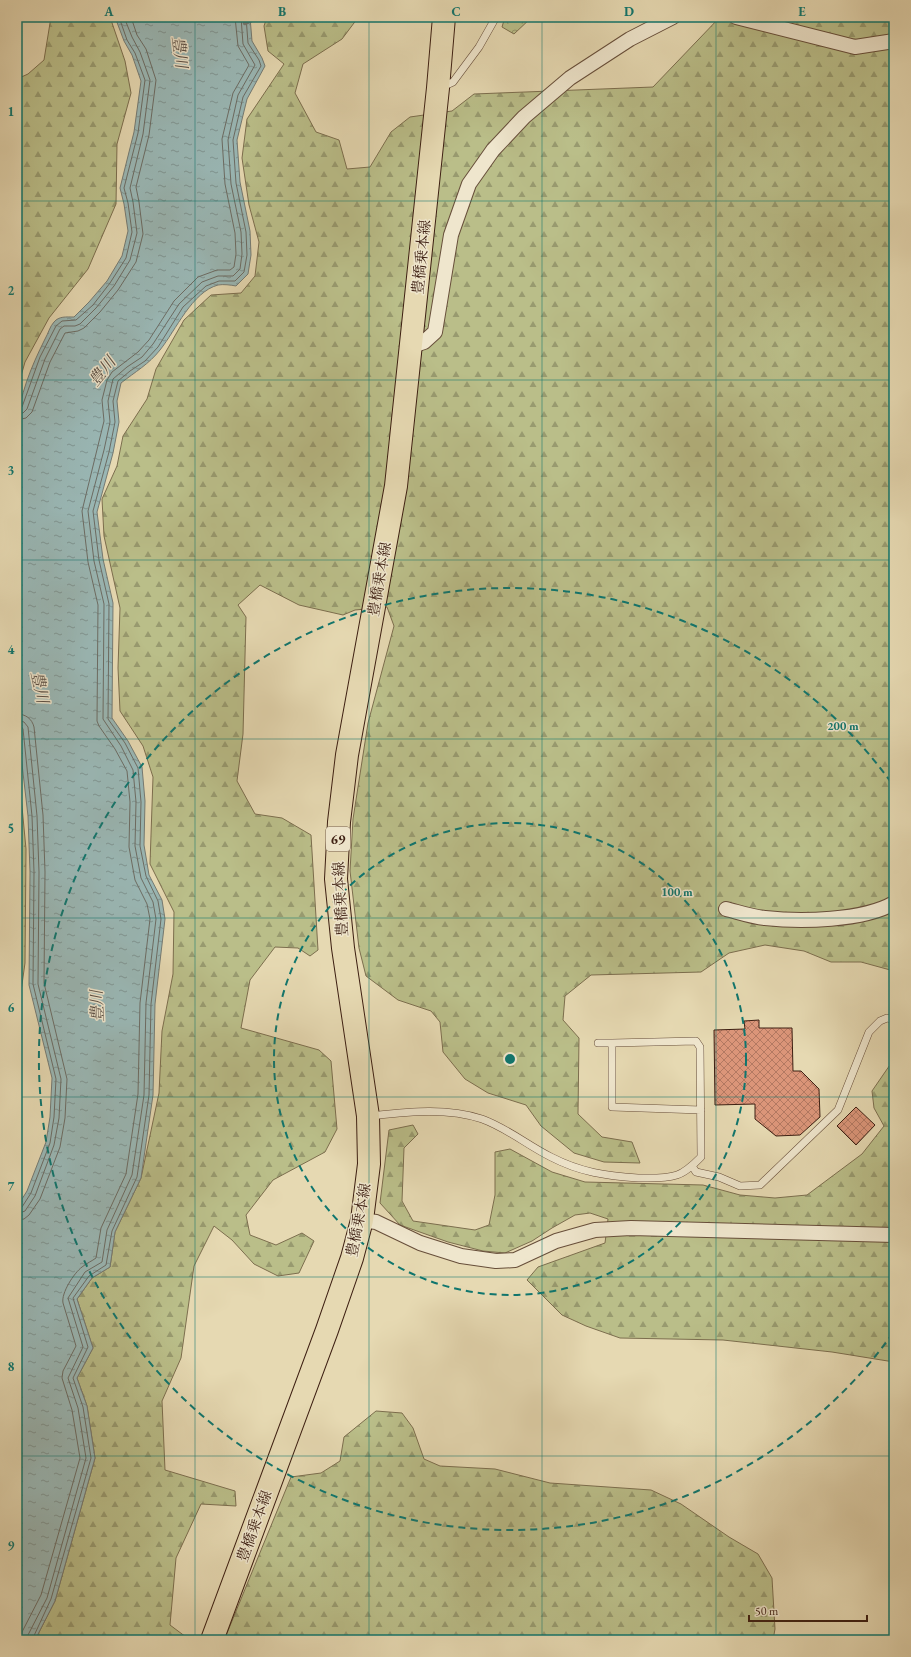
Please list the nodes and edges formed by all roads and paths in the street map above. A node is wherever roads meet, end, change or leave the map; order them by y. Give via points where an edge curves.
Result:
1 (444, 17) edge
2 (496, 17) edge
3 (673, 17) edge
4 (736, 17) edge
5 (894, 41) edge
6 (438, 88) junction
7 (412, 346) junction
8 (894, 903) edge
9 (726, 909) dead end
10 (894, 1020) edge
11 (598, 1043) dead end
12 (612, 1043) junction
13 (701, 1110) junction
14 (368, 1116) junction
15 (692, 1166) junction
16 (362, 1220) junction
17 (894, 1235) edge
18 (212, 1640) edge

1 - 6 main road, 豊橋乗本線 / 69
2 - 6 lane via 479,47 453,82
3 - 7 street via 630,39 570,78 524,117 493,150 469,184 451,234 436,332 424,342
4 - 5 street via 855,47
6 - 7 main road, 豊橋乗本線 / 69
7 - 14 main road, 豊橋乗本線 / 69 via 396,486 348,755 339,822 336,879 342,948
8 - 9 street via 859,915 816,920 764,918
10 - 15 lane via 887,1018 880,1021 869,1032 838,1110 760,1185 740,1186 696,1172
11 - 12 lane
12 - 13 lane via 612,1107
12 - 13 lane via 696,1041 700,1047
13 - 15 lane via 701,1157
14 - 15 lane via 411,1111 449,1113 481,1119 551,1157 607,1176 661,1179 679,1175
14 - 16 main road, 豊橋乗本線 / 69 via 369,1164
16 - 17 street via 376,1222 420,1243 461,1256 496,1261 515,1260 556,1241 595,1230 631,1228
16 - 18 main road, 豊橋乗本線 / 69 via 327,1330

